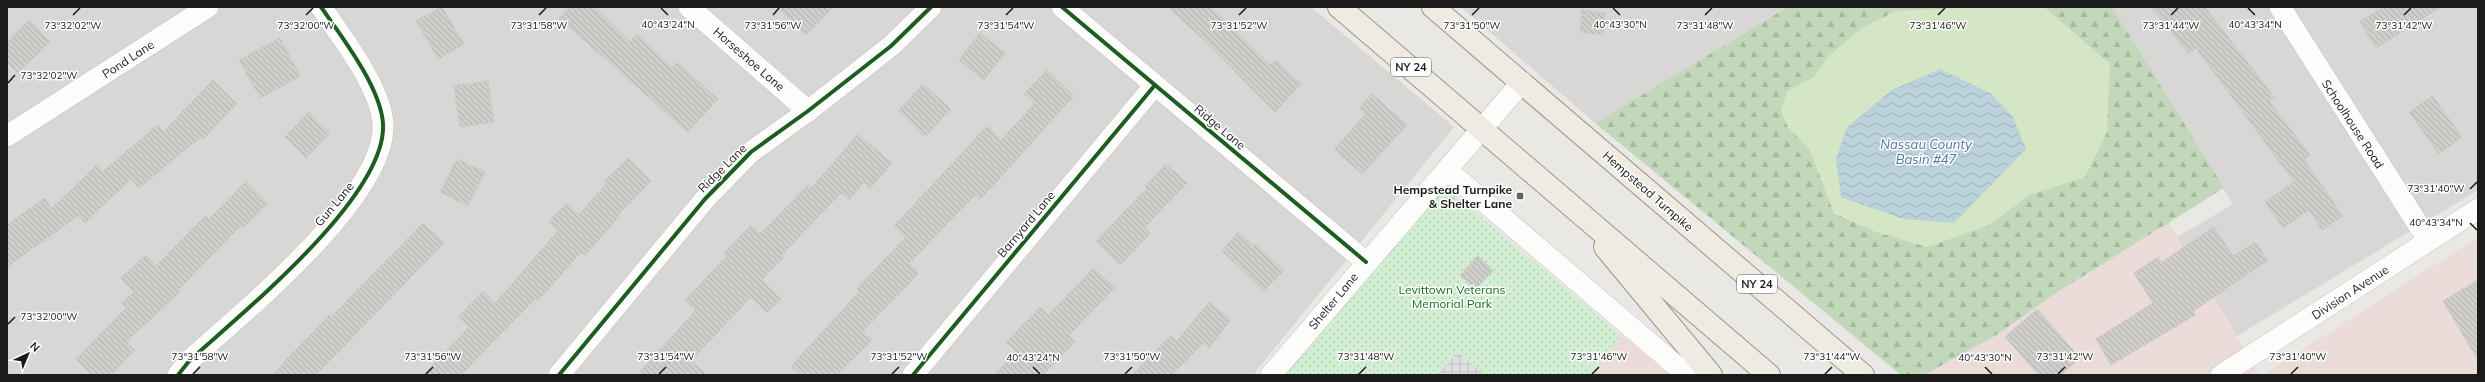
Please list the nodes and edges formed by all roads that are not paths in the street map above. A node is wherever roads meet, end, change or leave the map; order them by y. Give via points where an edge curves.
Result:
1 (208, 7) edge
2 (321, 7) edge
3 (689, 7) edge
4 (931, 7) edge
5 (1062, 7) edge
6 (1340, 7) edge
7 (1433, 7) edge
8 (2280, 7) edge
9 (1522, 82) junction
10 (1155, 85) junction
11 (808, 111) junction
12 (1483, 128) junction
13 (7, 136) edge
14 (1447, 170) junction
15 (1564, 199) junction
16 (2478, 209) edge
17 (2428, 240) junction
18 (1366, 262) junction
19 (178, 375) edge
20 (559, 375) edge
21 (913, 375) edge
22 (1270, 375) edge
23 (1687, 375) edge
24 (1711, 375) edge
25 (1769, 375) edge
26 (1863, 375) edge
27 (2221, 375) edge

1 - 13 street, Pond Lane
2 - 19 street, Gun Lane via 376,94 383,124 379,154 364,183 306,254 190,360
3 - 11 street, Horseshoe Lane
4 - 11 street, Ridge Lane via 891,46
5 - 10 street, Ridge Lane
6 - 12 main road, NY 24
7 - 9 main road, Hempstead Turnpike / NY 24
8 - 17 street, Schoolhouse Road
9 - 12 street, Shelter Lane
9 - 26 main road, Hempstead Turnpike / NY 24
10 - 18 street, Ridge Lane
10 - 21 street, Barnyard Lane
11 - 20 street, Ridge Lane via 751,152 705,199
12 - 14 street, Shelter Lane
12 - 15 main road, NY 24
14 - 18 street, Shelter Lane
14 - 23 street
15 - 24 main road
15 - 25 main road, NY 24
16 - 17 street, Division Avenue
17 - 27 street, Division Avenue
18 - 22 street, Shelter Lane

